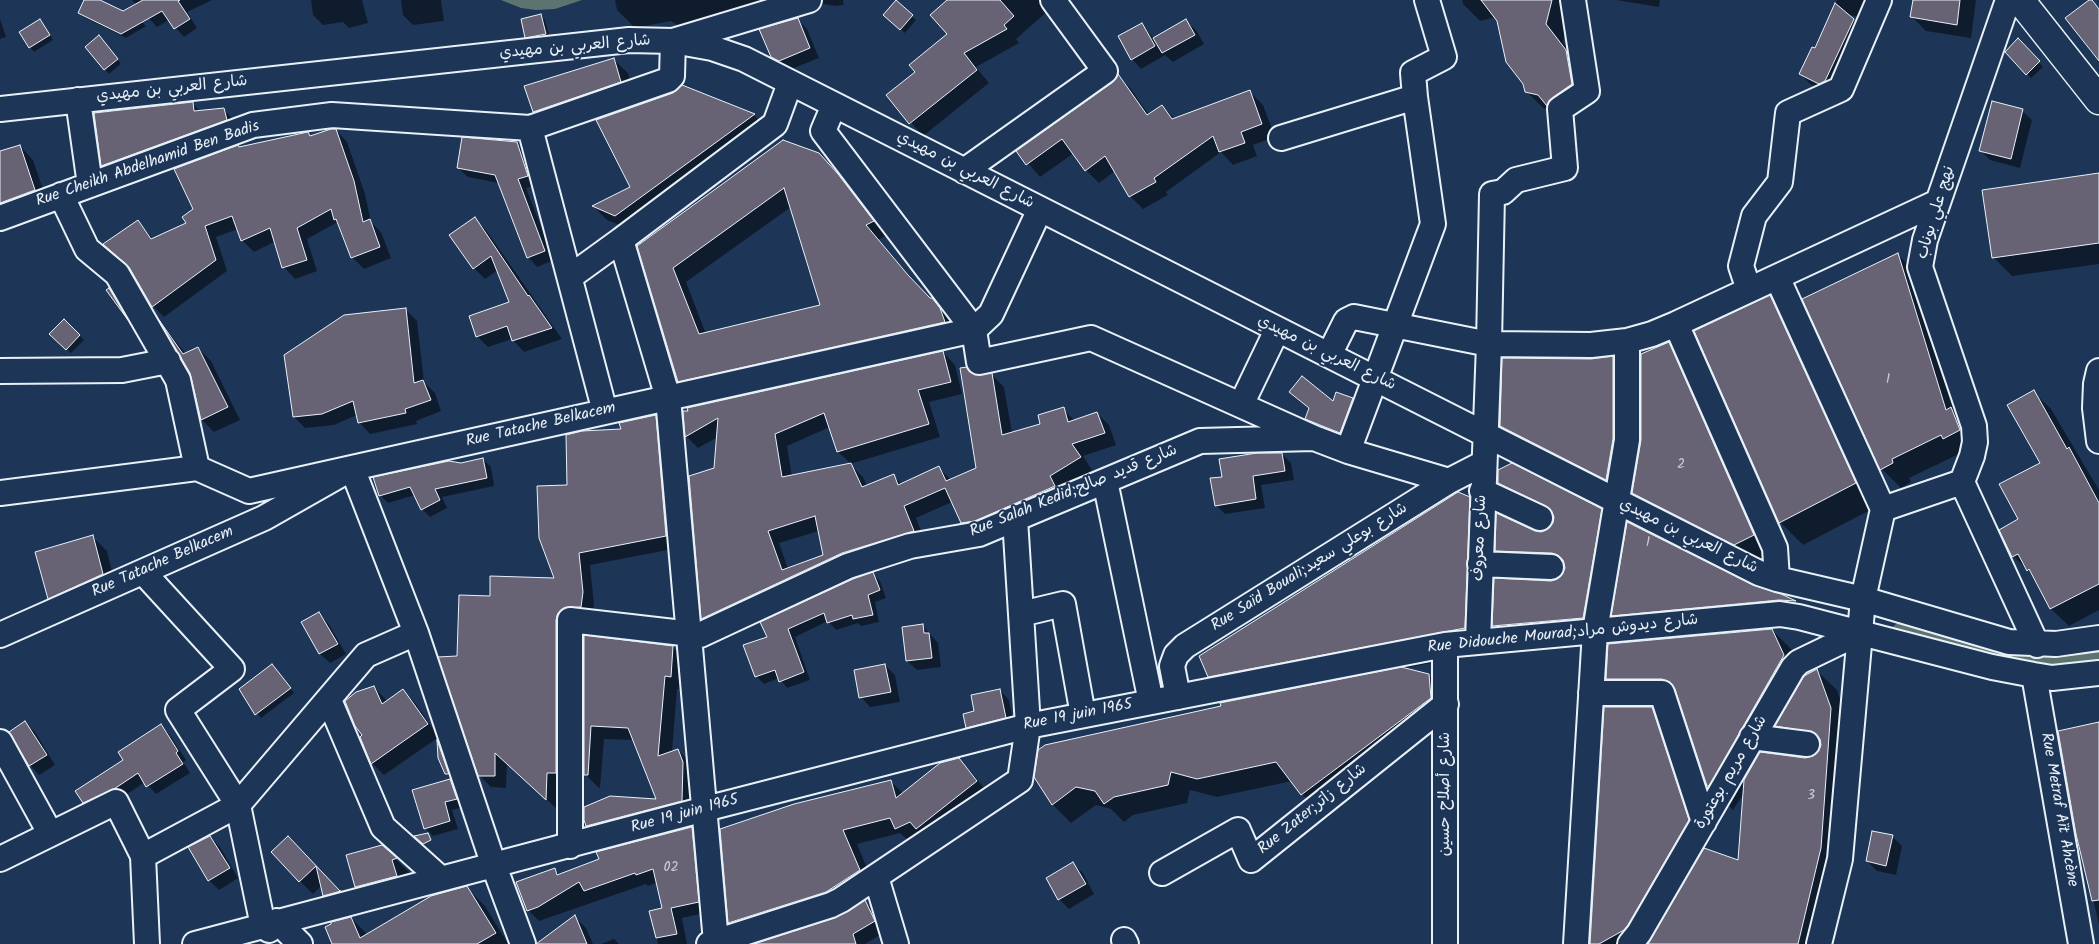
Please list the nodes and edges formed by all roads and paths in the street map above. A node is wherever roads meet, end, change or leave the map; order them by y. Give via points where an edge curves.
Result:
1 (809, 0) edge
2 (1052, 0) edge
3 (1427, 0) edge
4 (1573, 0) edge
5 (1880, 0) edge
6 (2008, 0) edge
7 (2020, 0) edge
8 (672, 41) junction
9 (790, 83) junction
10 (1415, 97) junction
11 (78, 100) junction
12 (2099, 100) edge
13 (834, 105) junction
14 (0, 108) edge
15 (530, 128) junction
16 (1281, 138) dead end
17 (964, 171) junction
18 (90, 185) junction
19 (61, 195) junction
20 (1938, 202) junction
21 (1040, 209) junction
22 (0, 218) edge
23 (621, 240) junction
24 (570, 277) junction
25 (1777, 277) junction
26 (1749, 290) junction
27 (1676, 324) junction
28 (1395, 326) junction
29 (974, 330) junction
30 (1276, 330) junction
31 (1626, 341) junction
32 (1489, 344) junction
33 (1329, 355) junction
34 (168, 361) junction
35 (0, 371) edge
36 (2099, 371) edge
37 (1375, 379) junction
38 (668, 398) junction
39 (1241, 405) junction
40 (605, 412) junction
41 (1486, 436) junction
42 (1314, 438) junction
43 (2099, 441) edge
44 (1348, 451) junction
45 (1484, 462) junction
46 (197, 468) junction
47 (352, 468) junction
48 (1105, 481) junction
49 (1449, 481) junction
50 (1962, 482) junction
51 (1482, 491) junction
52 (0, 493) edge
53 (1617, 502) junction
54 (1883, 509) junction
55 (1540, 518) dead end
56 (1015, 519) junction
57 (1480, 564) junction
58 (1551, 567) dead end
59 (143, 572) junction
60 (1777, 579) junction
61 (1863, 599) junction
62 (1020, 614) junction
63 (1595, 631) junction
64 (1860, 632) junction
65 (416, 633) junction
66 (0, 635) edge
67 (690, 635) junction
68 (2099, 638) edge
69 (1478, 641) junction
70 (1445, 645) junction
71 (2037, 645) junction
72 (2099, 674) edge
73 (2034, 675) junction
74 (1591, 693) junction
75 (1178, 697) junction
76 (329, 700) junction
77 (1151, 702) junction
78 (1446, 704) junction
79 (1083, 715) junction
80 (1028, 726) junction
81 (1752, 737) junction
82 (0, 742) edge
83 (1808, 744) dead end
84 (238, 805) junction
85 (705, 809) junction
86 (1704, 822) junction
87 (50, 833) junction
88 (570, 846) junction
89 (143, 856) junction
90 (0, 859) edge
91 (494, 866) junction
92 (1162, 873) dead end
93 (876, 877) junction
94 (441, 880) junction
95 (265, 931) edge
96 (713, 943) edge
97 (147, 944) edge
98 (195, 944) edge
99 (300, 944) edge
100 (523, 944) edge
101 (896, 944) edge
102 (1445, 944) edge
103 (1576, 944) edge
104 (1630, 944) edge
105 (1819, 944) edge
106 (2081, 944) edge

1 - 8 street
2 - 17 street via 1105,71
3 - 10 street via 1444,57 1413,73
4 - 32 street, شارع معروف via 1587,91 1560,109 1565,168 1516,180 1503,192 1492,194
5 - 26 street via 1842,89 1788,113 1780,182 1754,216 1741,266
6 - 20 street, نهج علي بوناب
7 - 12 main road
8 - 9 street, شارع العربي بن مهيدي via 744,59
8 - 11 street, شارع العربي بن مهيدي via 629,40
8 - 15 street, Rue Cheikh Abdelhamid Ben Badis via 672,76 668,80
9 - 13 street, شارع العربي بن مهيدي
9 - 23 street via 775,124
10 - 16 street
10 - 28 street via 1433,224
11 - 14 street, شارع العربي بن مهيدي
11 - 18 street
13 - 17 street, شارع العربي بن مهيدي
13 - 29 street via 823,131
15 - 18 street, Rue Cheikh Abdelhamid Ben Badis via 332,115 253,125
15 - 24 street
17 - 21 street, شارع العربي بن مهيدي
18 - 19 street, Rue Cheikh Abdelhamid Ben Badis
19 - 22 street, Rue Cheikh Abdelhamid Ben Badis
19 - 34 street via 87,249 116,274
20 - 25 street
20 - 50 street, نهج علي بوناب via 1920,267 1974,426 1975,442
21 - 29 street via 991,314
21 - 30 street, شارع العربي بن مهيدي
23 - 24 street
23 - 38 street
24 - 40 street
25 - 26 street
25 - 54 street
26 - 27 street
27 - 31 street
27 - 60 street via 1775,548
28 - 32 street
28 - 33 street via 1359,317 1349,318
28 - 37 street
29 - 38 street, Rue Tatache Belkacem
29 - 39 street via 980,362 1091,338
30 - 33 street, شارع العربي بن مهيدي
30 - 39 street
31 - 32 street via 1591,345
31 - 53 street via 1627,440
32 - 41 street, شارع معروف
33 - 37 street, شارع العربي بن مهيدي
34 - 35 street via 122,370
34 - 46 street via 178,380
36 - 43 street via 2095,408
37 - 41 street, شارع العربي بن مهيدي
37 - 44 street
38 - 40 street, Rue Tatache Belkacem
38 - 67 street
39 - 42 street
40 - 47 street, Rue Tatache Belkacem
41 - 45 street, شارع معروف
41 - 53 street, شارع العربي بن مهيدي
42 - 44 street
42 - 48 street, Rue Salah Kedid;شارع قديد صالح via 1200,441
44 - 49 street
45 - 49 street, Rue Saïd Bouali;شارع بوعلي سعيد
45 - 51 street, شارع معروف
46 - 47 street via 249,491
46 - 52 street
47 - 59 street, Rue Tatache Belkacem via 264,518
47 - 65 street
48 - 56 street, Rue Salah Kedid;شارع قديد صالح
48 - 77 street
49 - 75 street, Rue Saïd Bouali;شارع بوعلي سعيد via 1180,650 1172,666
50 - 54 street
50 - 71 street
51 - 55 street
51 - 57 street, شارع معروف
53 - 60 street, شارع العربي بن مهيدي
53 - 63 street
54 - 61 street
56 - 62 street
56 - 67 street, Rue Salah Kedid;شارع قديد صالح via 979,534 910,546 848,566 700,635
57 - 58 street
57 - 69 street, شارع معروف
59 - 66 street, Rue Tatache Belkacem
59 - 84 street via 232,668 178,710
60 - 61 street, شارع العربي بن مهيدي
61 - 64 street
61 - 71 street, شارع العربي بن مهيدي via 2009,642
62 - 79 street via 1063,604
62 - 80 street
63 - 64 street, Rue Didouche Mourad;شارع ديدوش مراد via 1780,614
63 - 69 street, Rue Didouche Mourad;شارع ديدوش مراد
63 - 74 street
64 - 73 street, Rue Didouche Mourad;شارع ديدوش مراد
64 - 81 street, شارع مريم بوعتورة via 1799,662
64 - 105 street via 1840,859
65 - 76 street via 366,655
65 - 91 street
67 - 85 street
67 - 88 street, Rue Salah Kedid;شارع قديد صالح via 570,620
68 - 71 street, شارع العربي بن مهيدي
69 - 70 street, Rue Didouche Mourad;شارع ديدوش مراد
70 - 75 street, Rue Didouche Mourad;شارع ديدوش مراد
70 - 78 street, شارع أصلاح حسين
72 - 73 street, Rue Didouche Mourad;شارع ديدوش مراد via 2052,678
73 - 106 street, Rue Metraf Aït Ahcène
74 - 86 street via 1662,693
74 - 103 street
75 - 77 street, Rue 19 juin 1965
76 - 84 street
76 - 94 street via 383,827
77 - 79 street, Rue 19 juin 1965
78 - 92 street, Rue Zater;شارع زاتر via 1251,860 1238,830
78 - 102 street, شارع أصلاح حسين
79 - 80 street, Rue 19 juin 1965
80 - 85 street, Rue 19 juin 1965
80 - 93 street via 1020,780
81 - 83 street
81 - 86 street, شارع مريم بوعتورة
82 - 87 street
84 - 89 street
84 - 95 street
85 - 88 street, Rue 19 juin 1965
85 - 96 street
86 - 104 street, شارع مريم بوعتورة
87 - 89 street via 116,802
87 - 90 street
88 - 91 street, Rue 19 juin 1965
89 - 97 street
91 - 94 street, Rue 19 juin 1965
91 - 100 street
93 - 96 street via 831,905
93 - 101 street
94 - 95 street, Rue 19 juin 1965
95 - 98 street, Rue 19 juin 1965
95 - 99 street

